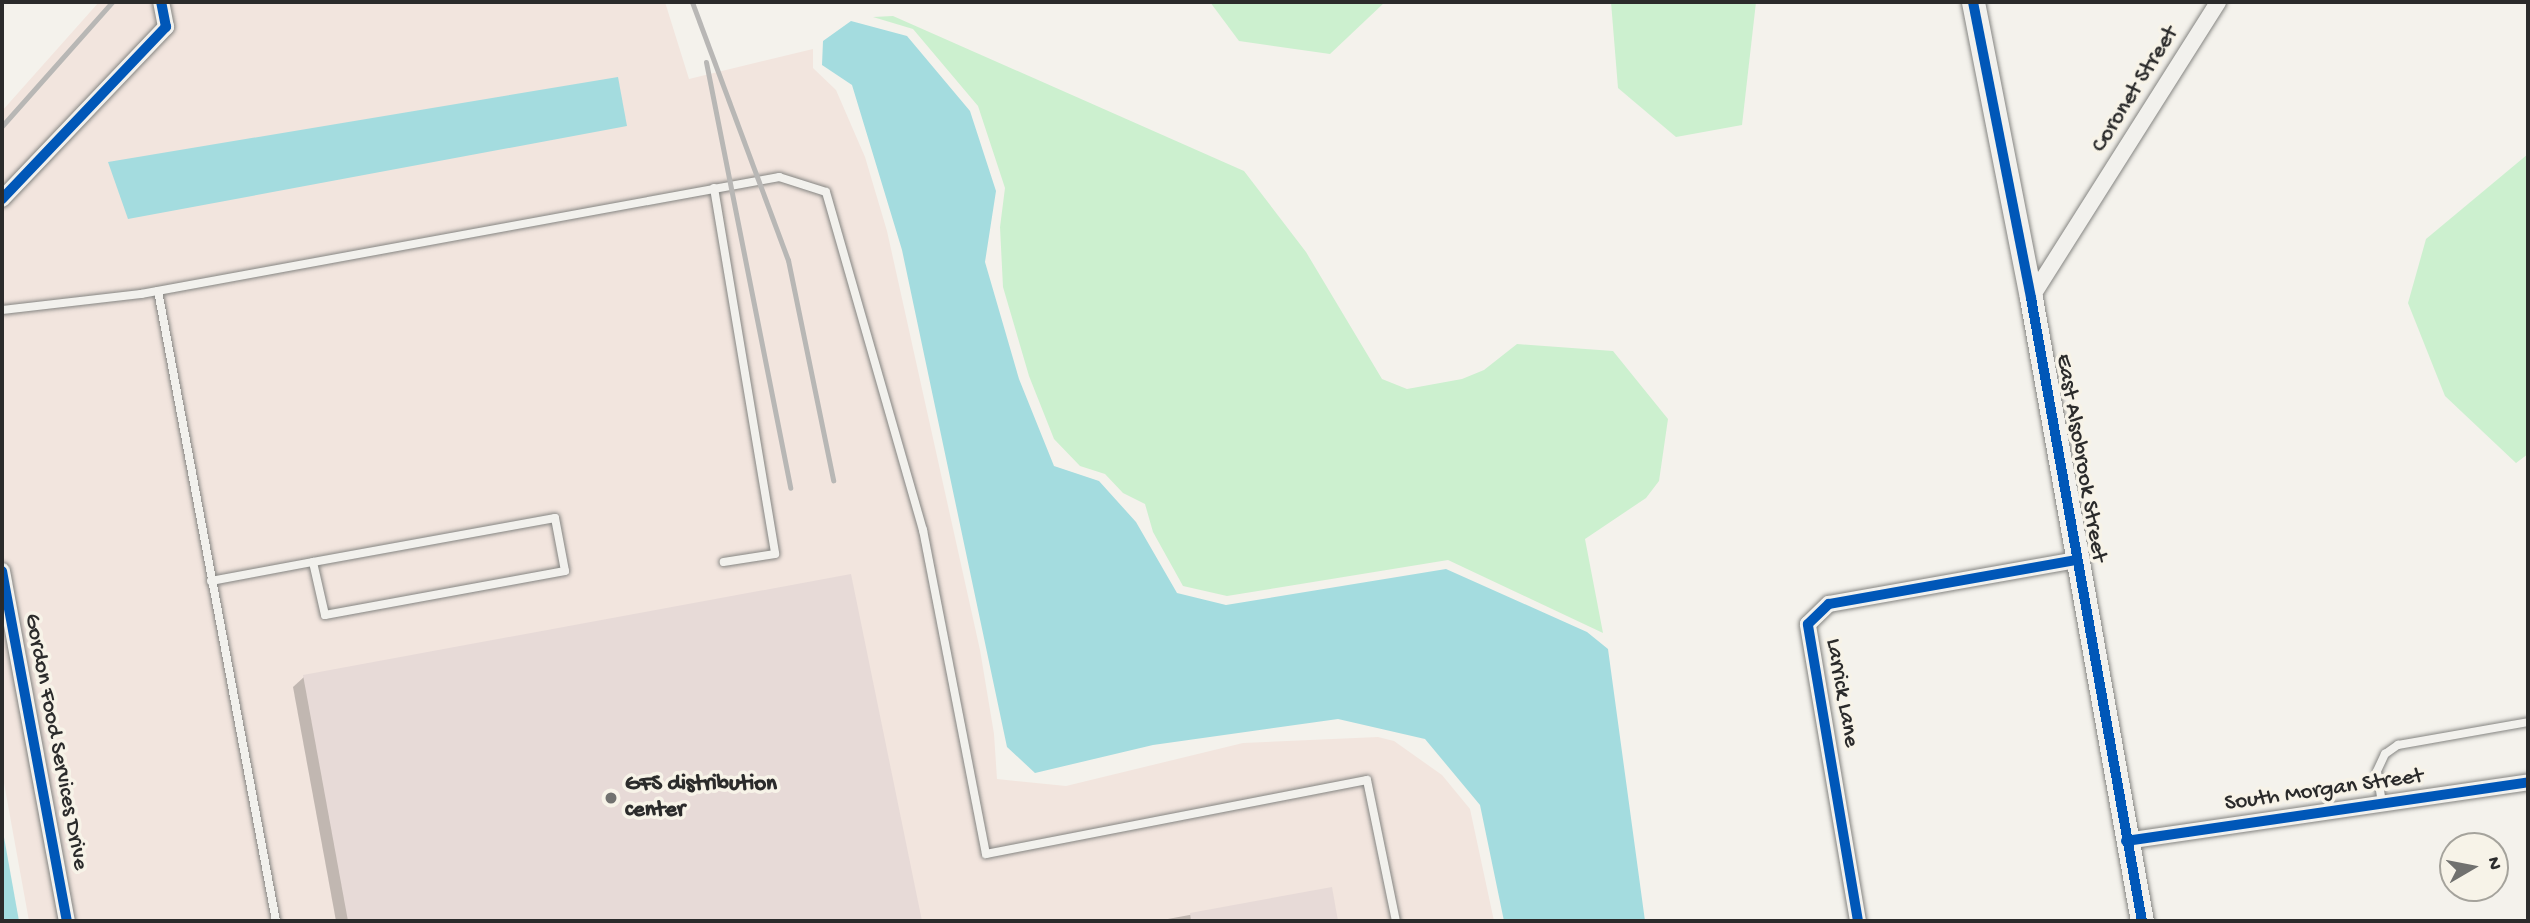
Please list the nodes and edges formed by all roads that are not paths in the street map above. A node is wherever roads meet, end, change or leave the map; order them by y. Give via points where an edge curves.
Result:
1 (161, 2) edge
2 (1973, 2) edge
3 (2218, 2) edge
4 (714, 188) junction
5 (2, 199) edge
6 (158, 291) junction
7 (2031, 298) junction
8 (2, 310) edge
9 (2076, 560) junction
10 (313, 562) junction
11 (724, 562) dead end
12 (2, 571) edge
13 (211, 581) junction
14 (2528, 722) edge
15 (2528, 782) edge
16 (2382, 803) junction
17 (2126, 841) junction
18 (67, 921) edge
19 (276, 921) edge
20 (1396, 921) edge
21 (1858, 921) edge
22 (2142, 921) edge

1 - 5 street via 166,27
2 - 7 street, East Alsobrook Street
3 - 7 street, Coronet Street
4 - 6 lane
4 - 11 lane via 775,554
4 - 20 lane via 779,177 826,192 923,530 986,854 1367,780
6 - 8 lane
6 - 13 lane
7 - 9 street, East Alsobrook Street
9 - 17 street, East Alsobrook Street
9 - 21 street, Larrick Lane via 1829,604 1808,624
10 - 10 lane via 555,518 565,571 325,615
10 - 13 lane
12 - 18 street, Gordon Food Services Drive
13 - 19 lane
14 - 16 lane via 2398,745 2385,754 2377,771
15 - 16 street, South Morgan Street
16 - 17 street, South Morgan Street
17 - 22 street, East Alsobrook Street

